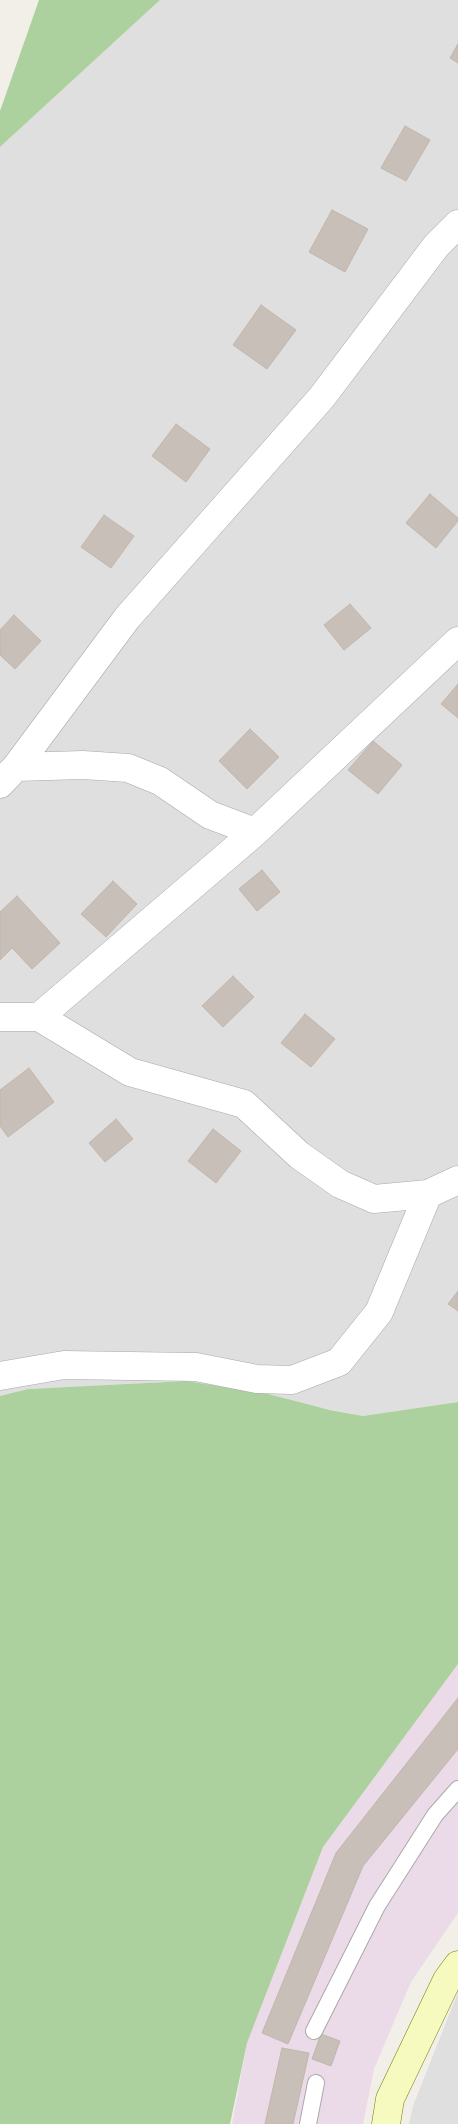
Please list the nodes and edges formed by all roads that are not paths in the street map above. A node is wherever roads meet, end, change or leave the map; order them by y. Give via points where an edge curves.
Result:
1 (458, 224) edge
2 (458, 641) edge
3 (8, 775) edge
4 (255, 832) junction
5 (0, 1017) edge
6 (39, 1017) junction
7 (458, 1180) edge
8 (428, 1194) junction
9 (0, 1376) edge
10 (458, 1789) edge
11 (458, 1964) edge
12 (314, 2031) dead end
13 (316, 2084) dead end
14 (308, 2124) edge
15 (386, 2124) edge

1 - 3 street via 436,246 322,397 127,618
2 - 4 street
3 - 4 street via 83,765 128,768 160,781 210,815
4 - 6 street
5 - 6 street
6 - 8 street via 130,1072 244,1104 299,1155 340,1184 374,1200
7 - 8 street
8 - 9 street via 379,1312 339,1362 292,1380 257,1379 196,1368 64,1365
10 - 12 lane via 435,1815 377,1906
11 - 15 main road via 447,1980 390,2099
13 - 14 lane

